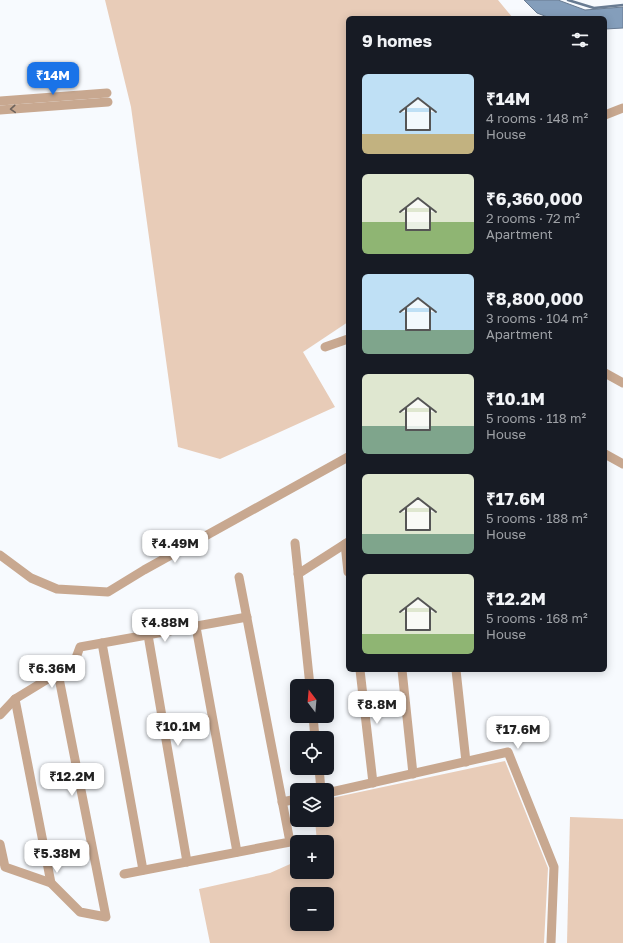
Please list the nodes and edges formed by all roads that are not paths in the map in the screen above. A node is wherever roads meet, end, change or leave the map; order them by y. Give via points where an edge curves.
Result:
1 (0, 101) edge
2 (623, 108) edge
3 (0, 110) edge
4 (607, 115) edge
5 (346, 340) edge
6 (326, 347) dead end
7 (607, 374) edge
8 (623, 383) edge
9 (607, 455) edge
10 (346, 458) edge
11 (623, 464) edge
12 (294, 543) dead end
13 (346, 543) edge
14 (0, 555) edge
15 (298, 574) junction
16 (239, 577) dead end
17 (247, 617) junction
18 (196, 627) junction
19 (148, 635) junction
20 (102, 644) junction
21 (360, 672) edge
22 (402, 672) edge
23 (456, 672) edge
24 (58, 673) junction
25 (309, 679) edge
26 (15, 699) junction
27 (0, 715) edge
28 (466, 762) junction
29 (413, 774) junction
30 (373, 783) junction
31 (334, 791) edge
32 (290, 800) edge
33 (282, 802) junction
34 (0, 844) edge
35 (237, 852) junction
36 (187, 862) junction
37 (143, 870) junction
38 (124, 874) dead end
39 (51, 883) junction
40 (551, 943) edge

1 -> 3 street via 107,97
2 - 4 street
5 - 6 street
7 - 8 street
9 - 11 street
10 - 14 street via 108,592 57,589 31,578
12 - 15 street
13 - 15 street
15 - 25 street
16 - 17 street
17 - 18 street
17 - 33 street
18 - 19 street
18 - 35 street
19 - 20 street
19 - 36 street
20 - 24 street via 80,647 74,663
20 - 37 street
21 - 30 street
22 - 29 street
23 - 28 street
24 - 26 street
24 - 39 street via 106,917 80,912
26 - 27 street
26 - 39 street
28 - 29 street
28 - 40 street via 508,752 554,867
29 - 30 street
30 - 31 street
32 - 33 street
33 - 35 street via 290,842
34 - 39 street via 5,867
35 - 36 street
36 - 37 street
37 - 38 street

